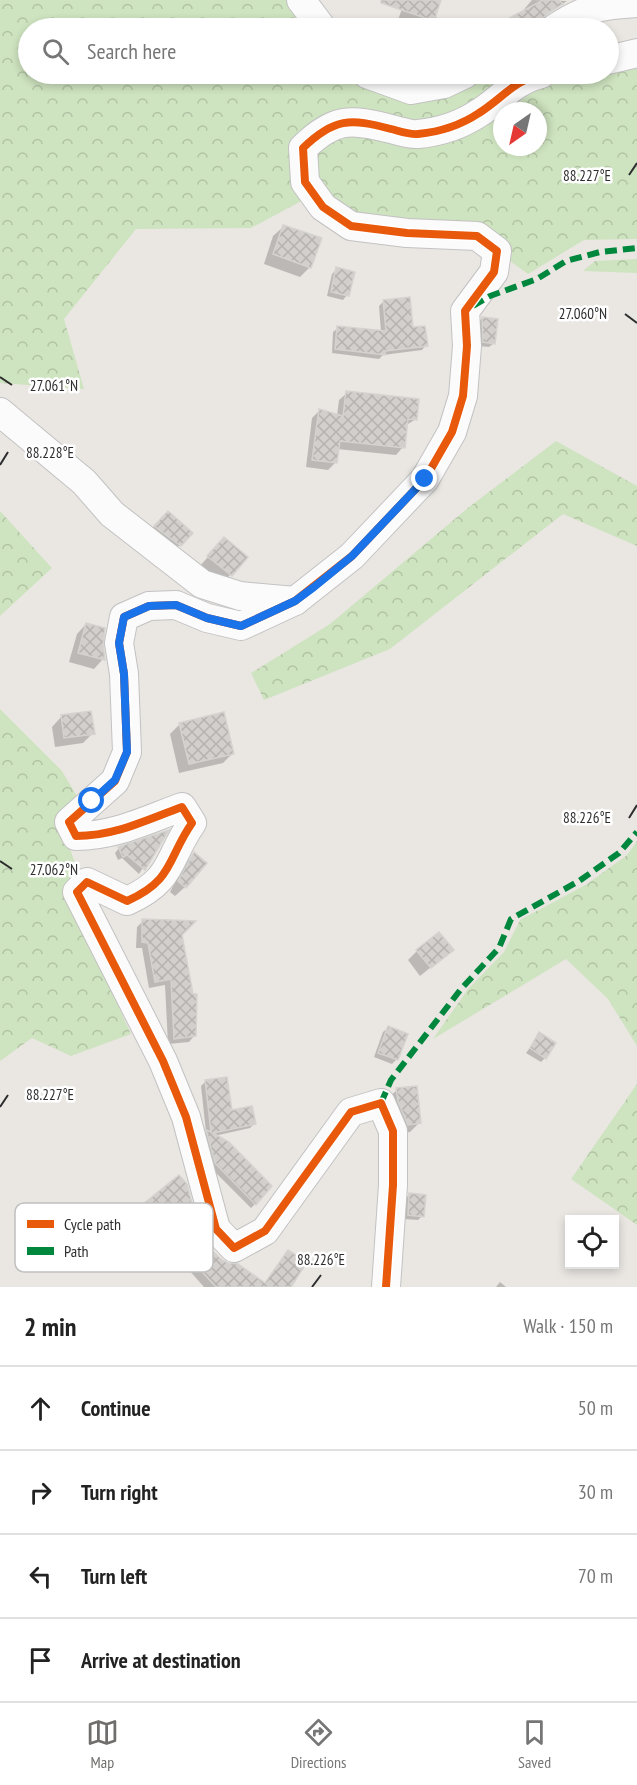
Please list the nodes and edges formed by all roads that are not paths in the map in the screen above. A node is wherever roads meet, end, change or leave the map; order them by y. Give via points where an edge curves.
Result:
1 (301, 0) edge
2 (637, 3) edge
3 (314, 18) edge
4 (570, 18) edge
5 (637, 53) edge
6 (619, 58) edge
7 (394, 84) edge
8 (444, 84) edge
9 (521, 84) edge
10 (0, 412) edge
11 (295, 601) junction
12 (209, 1203) edge
13 (213, 1218) edge
14 (386, 1287) edge

1 - 3 street
2 - 4 street via 611,4 581,11
5 - 6 street
7 - 8 street via 411,90
9 - 11 street via 498,96 480,113 447,129 415,135 376,125 341,122 320,132 303,148 305,182 324,207 351,226 477,236 497,251 494,272 465,311 463,396 452,432 436,460 425,479 352,556
10 - 11 street via 84,482 112,514 202,584 240,596
11 - 12 street via 241,626 176,605 149,606 124,617 119,643 127,752 115,780 69,822 76,836 99,836 182,807 192,823 171,865 156,884 140,895 127,901 87,882 77,892 163,1061 186,1117
13 - 14 street via 216,1229 234,1248 265,1231 351,1112 381,1102 393,1131

